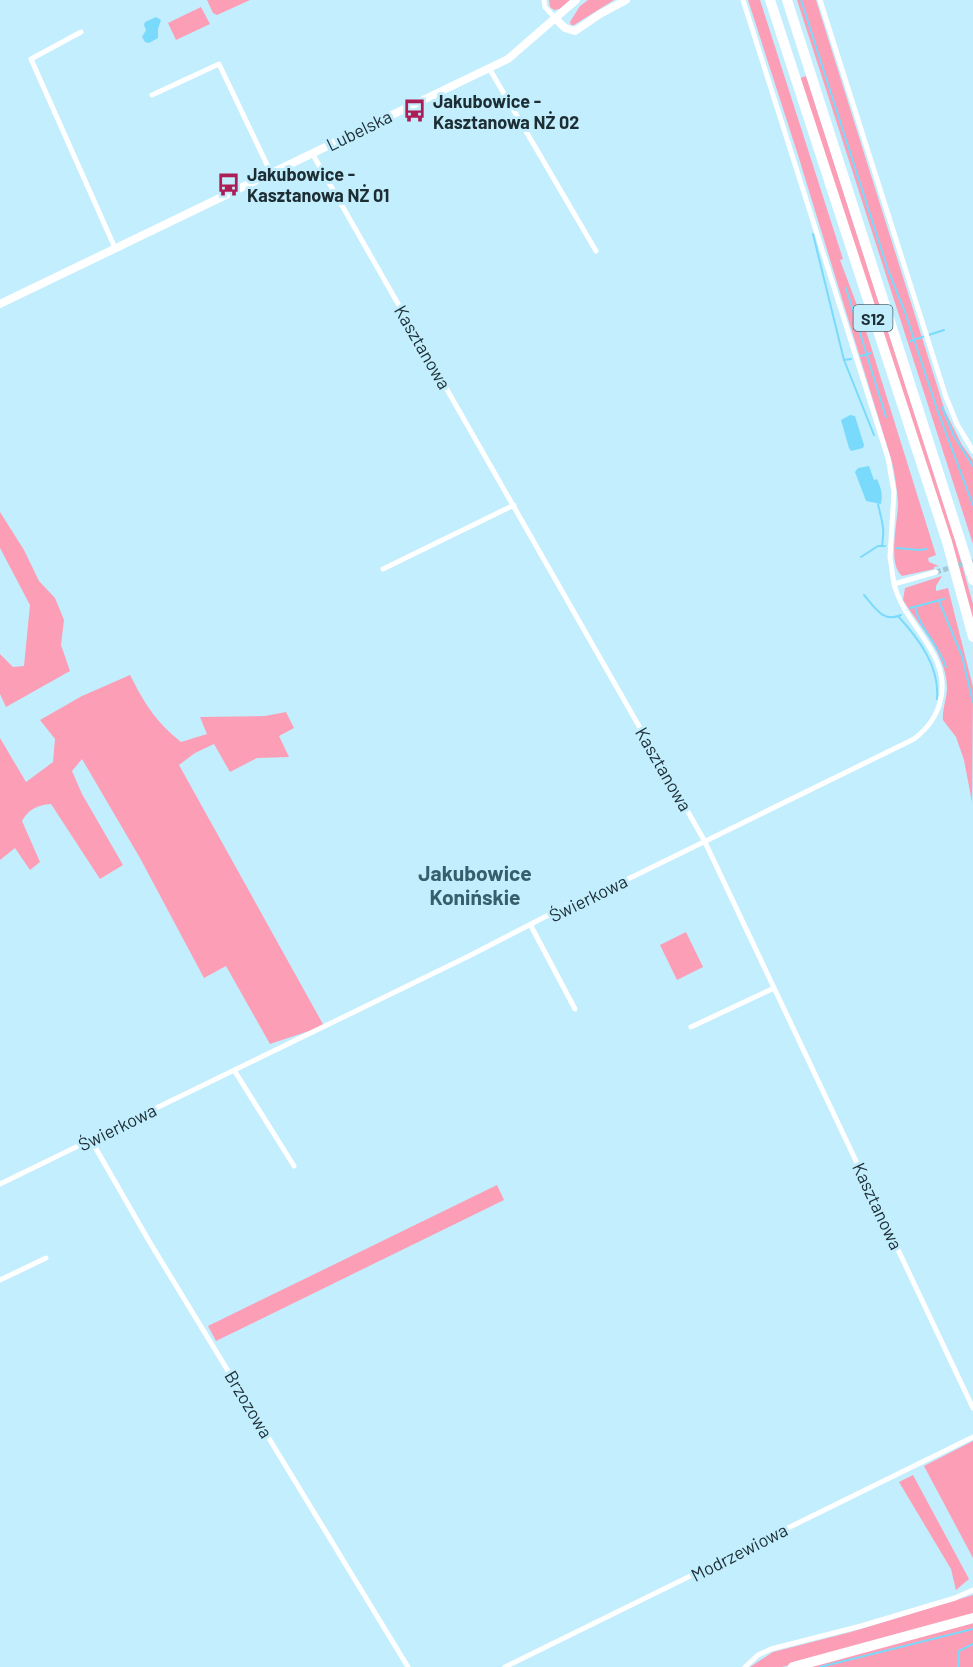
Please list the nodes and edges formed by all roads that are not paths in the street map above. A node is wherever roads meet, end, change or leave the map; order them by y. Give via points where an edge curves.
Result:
1 (543, 0) edge
2 (576, 0) edge
3 (626, 0) edge
4 (743, 0) edge
5 (770, 0) edge
6 (788, 0) edge
7 (820, 0) edge
8 (555, 18) junction
9 (81, 32) dead end
10 (489, 68) junction
11 (152, 95) dead end
12 (312, 153) junction
13 (271, 173) junction
14 (115, 248) junction
15 (596, 251) dead end
16 (0, 303) edge
17 (973, 451) edge
18 (514, 505) junction
19 (383, 569) dead end
20 (936, 572) tunnel mouth
21 (973, 580) edge
22 (894, 584) junction
23 (973, 637) edge
24 (704, 840) junction
25 (531, 926) junction
26 (774, 988) junction
27 (575, 1009) dead end
28 (691, 1027) dead end
29 (234, 1070) junction
30 (91, 1140) junction
31 (294, 1166) dead end
32 (0, 1184) edge
33 (46, 1258) dead end
34 (0, 1281) edge
35 (973, 1407) edge
36 (973, 1437) edge
37 (973, 1590) edge
38 (973, 1618) edge
39 (408, 1667) edge
40 (505, 1667) edge
41 (745, 1667) edge
42 (793, 1667) edge

1 - 8 street
2 - 8 street, Lubelska
3 - 8 street via 575,31
4 - 22 street via 890,465 894,492 890,557
5 - 23 highway, S12 via 947,542
6 - 21 highway, S12
7 - 17 street via 950,408
8 - 10 street, Lubelska via 513,55
9 - 14 street via 31,59
10 - 12 street, Lubelska
10 - 15 street
11 - 13 street via 219,64
12 - 13 street, Lubelska
12 - 18 street, Kasztanowa
13 - 14 street, Lubelska
14 - 16 street, Lubelska
18 - 19 street
18 - 24 street, Kasztanowa
20 - 22 street
22 - 24 street, Świerkowa via 941,668 944,691 926,730 900,747
24 - 25 street, Świerkowa
24 - 26 street, Kasztanowa
25 - 27 street
25 - 29 street, Świerkowa
26 - 28 street
26 - 35 street, Kasztanowa
29 - 30 street, Świerkowa
29 - 31 street
30 - 32 street, Świerkowa
30 - 39 street, Brzozowa
33 - 34 street
36 - 40 street, Modrzewiowa
37 - 41 street via 861,1626 771,1649
38 - 42 highway

